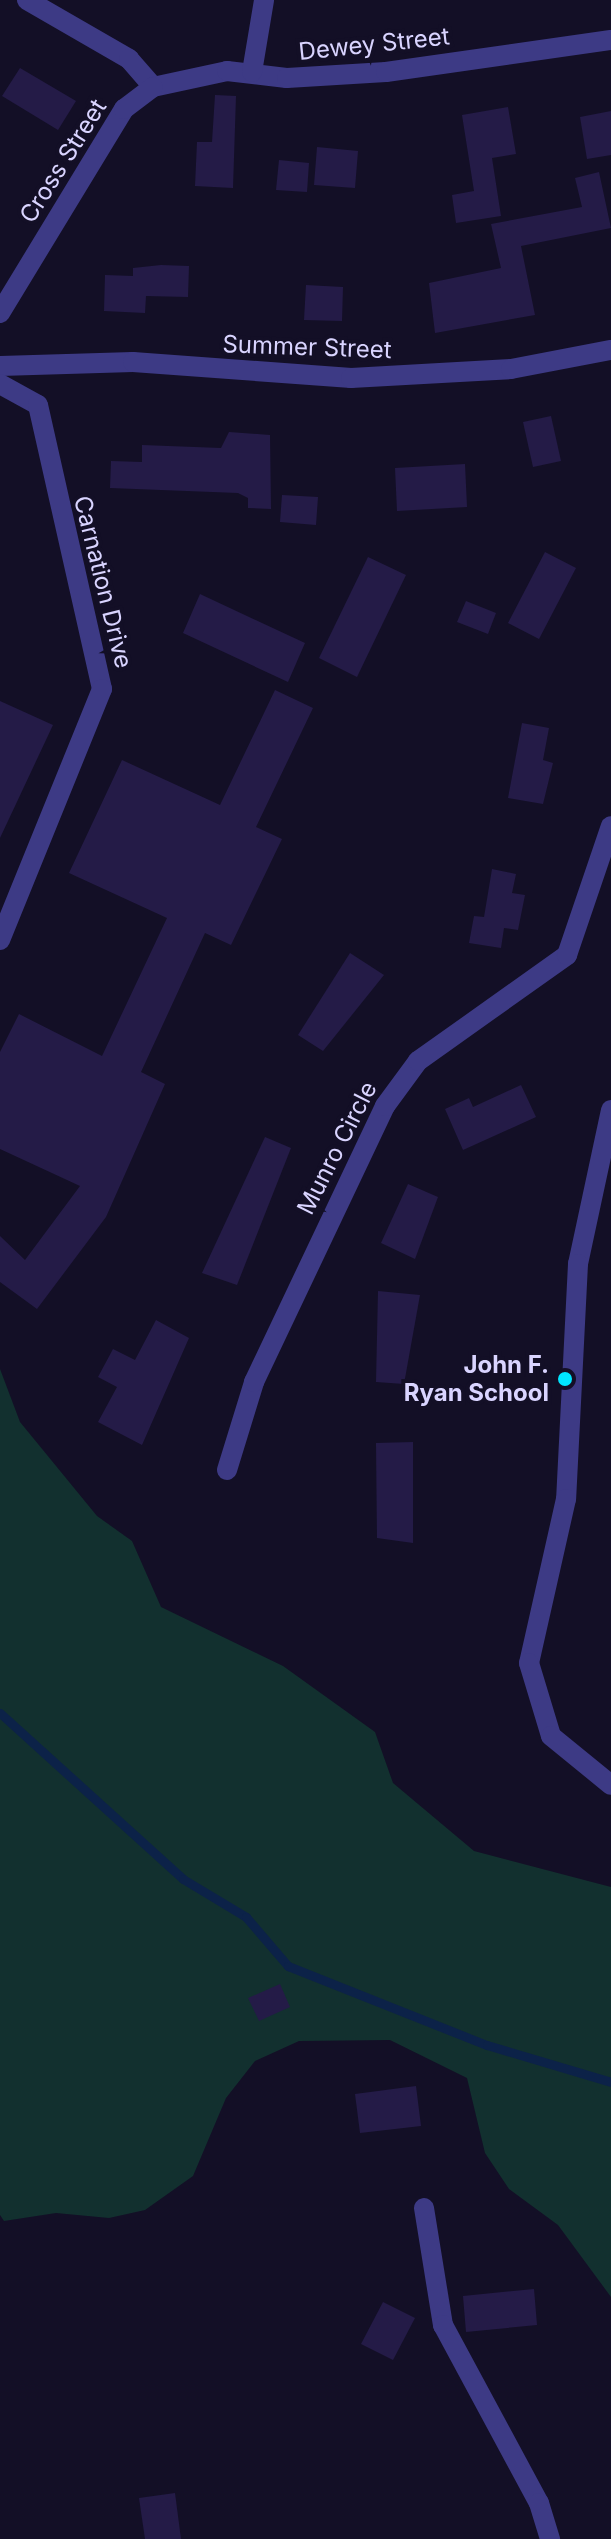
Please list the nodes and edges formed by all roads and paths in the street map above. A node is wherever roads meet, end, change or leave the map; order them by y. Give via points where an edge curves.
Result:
1 (27, 0) edge
2 (264, 0) edge
3 (611, 40) edge
4 (252, 72) junction
5 (153, 87) junction
6 (0, 313) edge
7 (611, 350) edge
8 (0, 366) edge
9 (0, 384) edge
10 (611, 826) edge
11 (3, 926) edge
12 (611, 1110) edge
13 (227, 1470) dead end
14 (611, 1785) edge
15 (424, 2208) dead end
16 (550, 2539) edge

1 - 5 street via 129,59
2 - 4 street
3 - 4 street, Dewey Street via 331,77
4 - 5 street, Dewey Street
5 - 6 street, Cross Street via 124,109
7 - 8 street, Summer Street via 511,369 351,378 133,362
9 - 11 street, Carnation Drive via 38,405 102,689
10 - 13 street, Munro Circle via 567,955 418,1061 385,1106 260,1370
12 - 14 street via 578,1264 566,1499 529,1663 551,1736
15 - 16 street via 443,2325 539,2503

